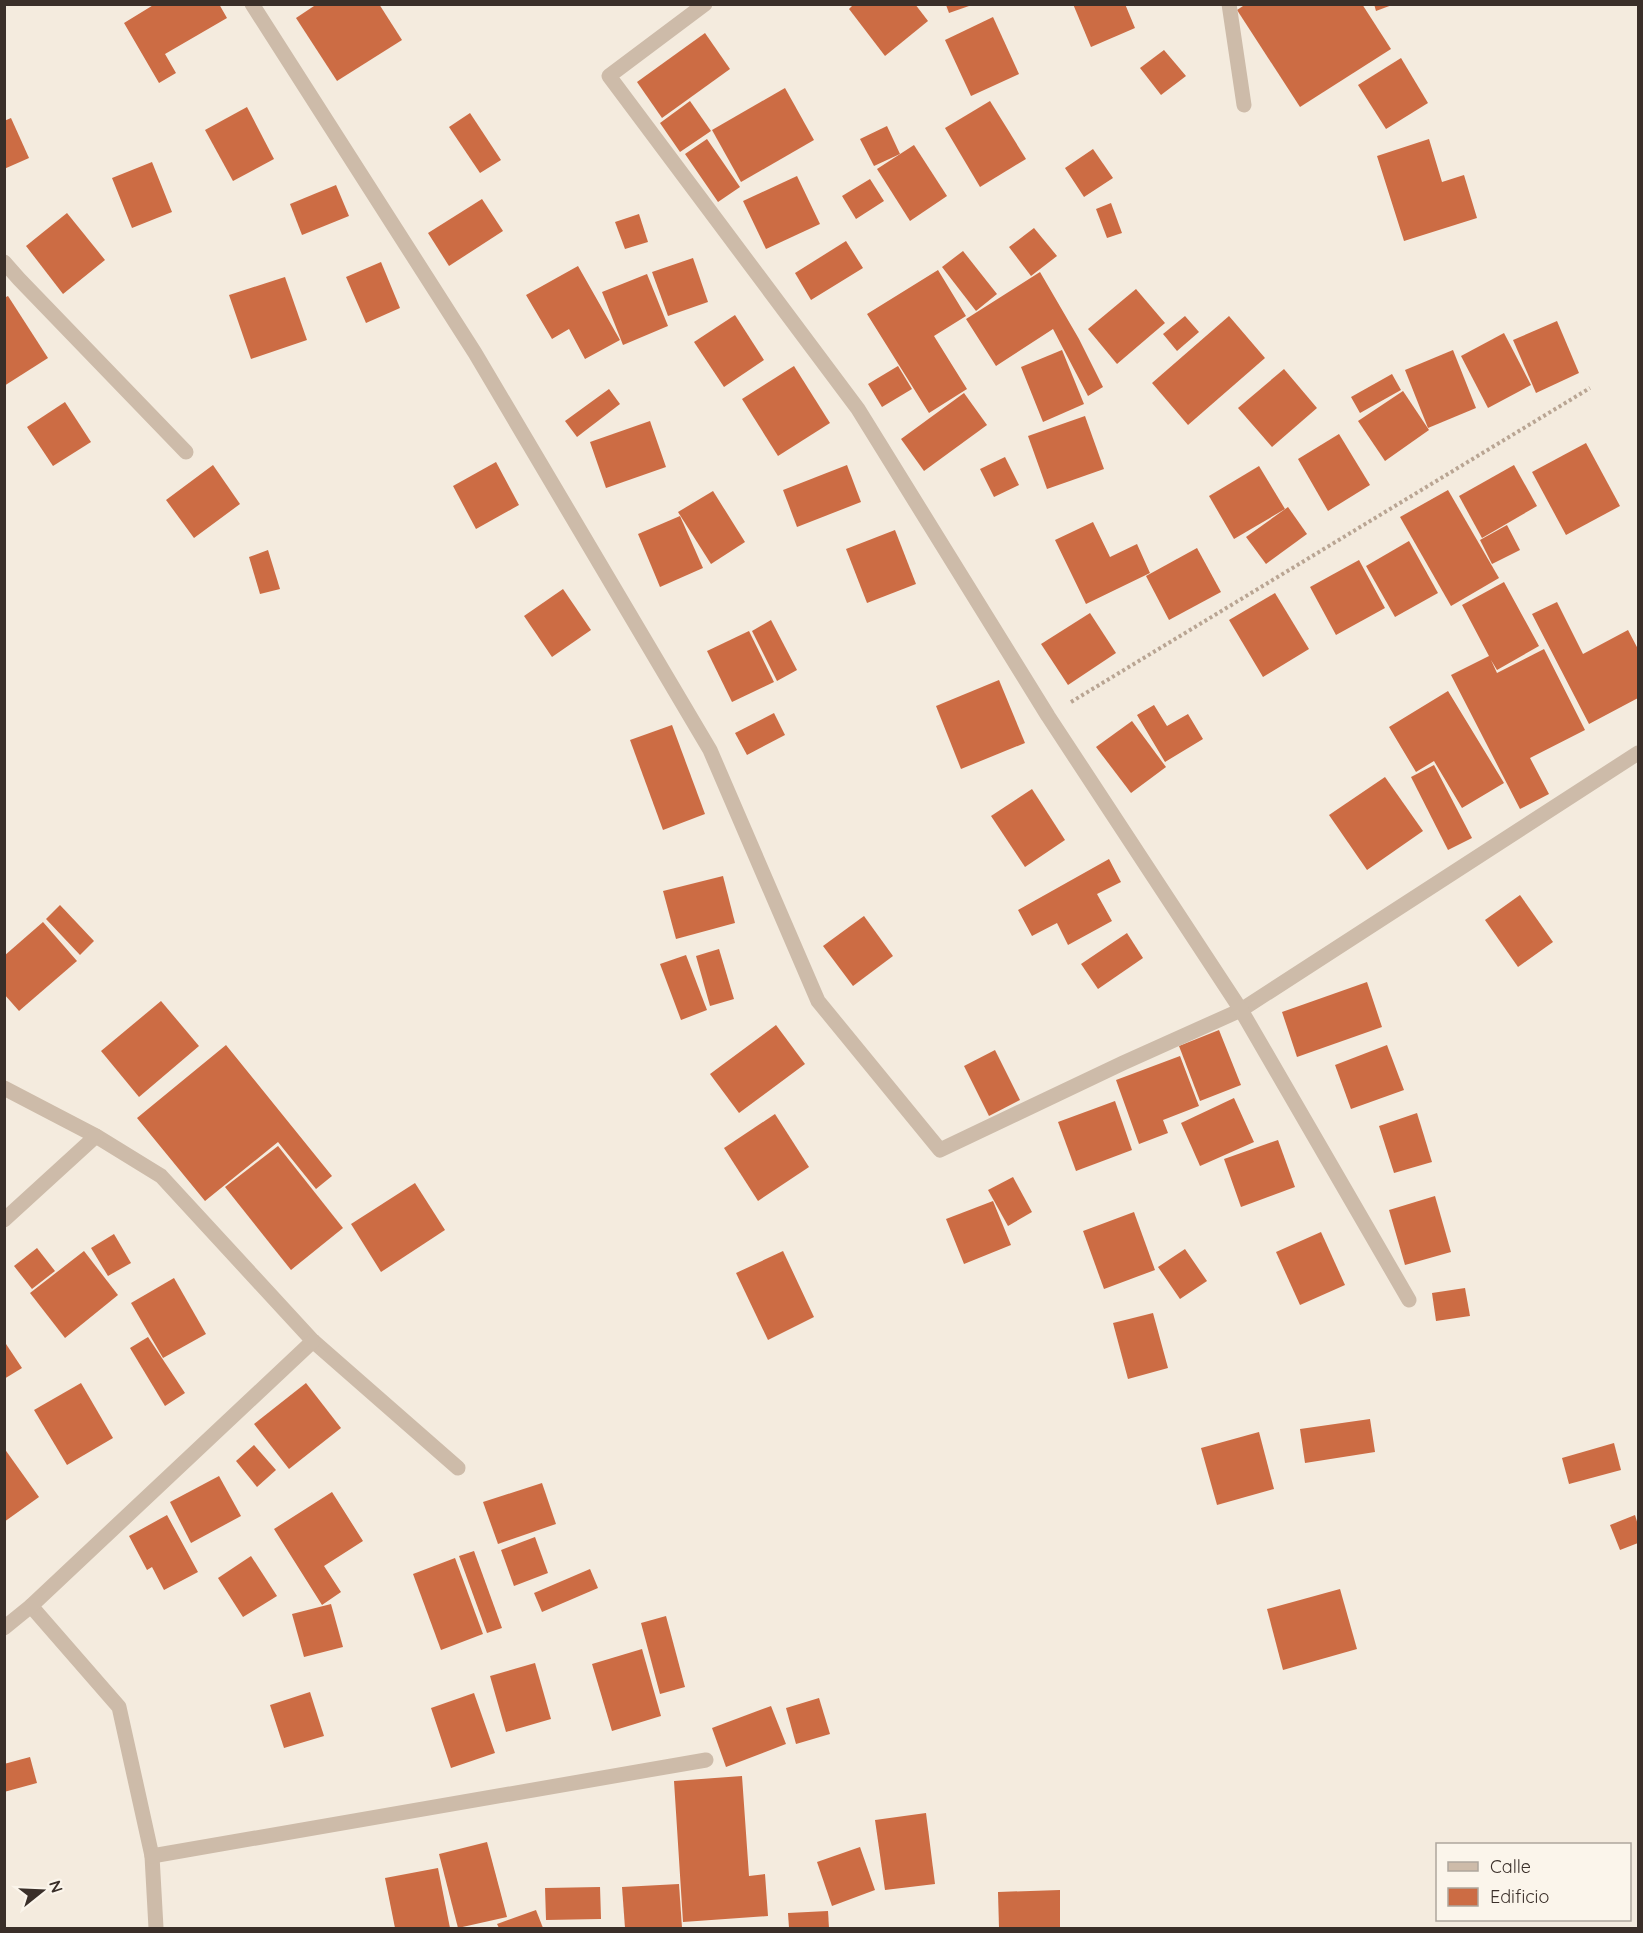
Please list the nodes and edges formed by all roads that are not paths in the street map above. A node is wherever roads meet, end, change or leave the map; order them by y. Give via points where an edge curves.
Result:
1 (252, 4) edge
2 (705, 4) edge
3 (1229, 4) edge
4 (1244, 105) dead end
5 (4, 262) edge
6 (186, 452) dead end
7 (1638, 753) edge
8 (1241, 1010) junction
9 (4, 1088) edge
10 (96, 1136) junction
11 (4, 1220) edge
12 (1409, 1300) dead end
13 (313, 1341) junction
14 (458, 1468) dead end
15 (31, 1606) junction
16 (4, 1628) edge
17 (706, 1760) dead end
18 (152, 1856) junction
19 (156, 1929) edge

1 - 8 street via 474,352 710,750 818,1001 940,1150
2 - 8 street via 609,76 858,410 1048,716
3 - 4 street
5 - 6 street
7 - 8 street
8 - 12 street
9 - 10 street
10 - 11 street
10 - 13 street via 161,1176
13 - 14 street
13 - 15 street
15 - 16 street
15 - 18 street via 119,1707
17 - 18 street
18 - 19 street

